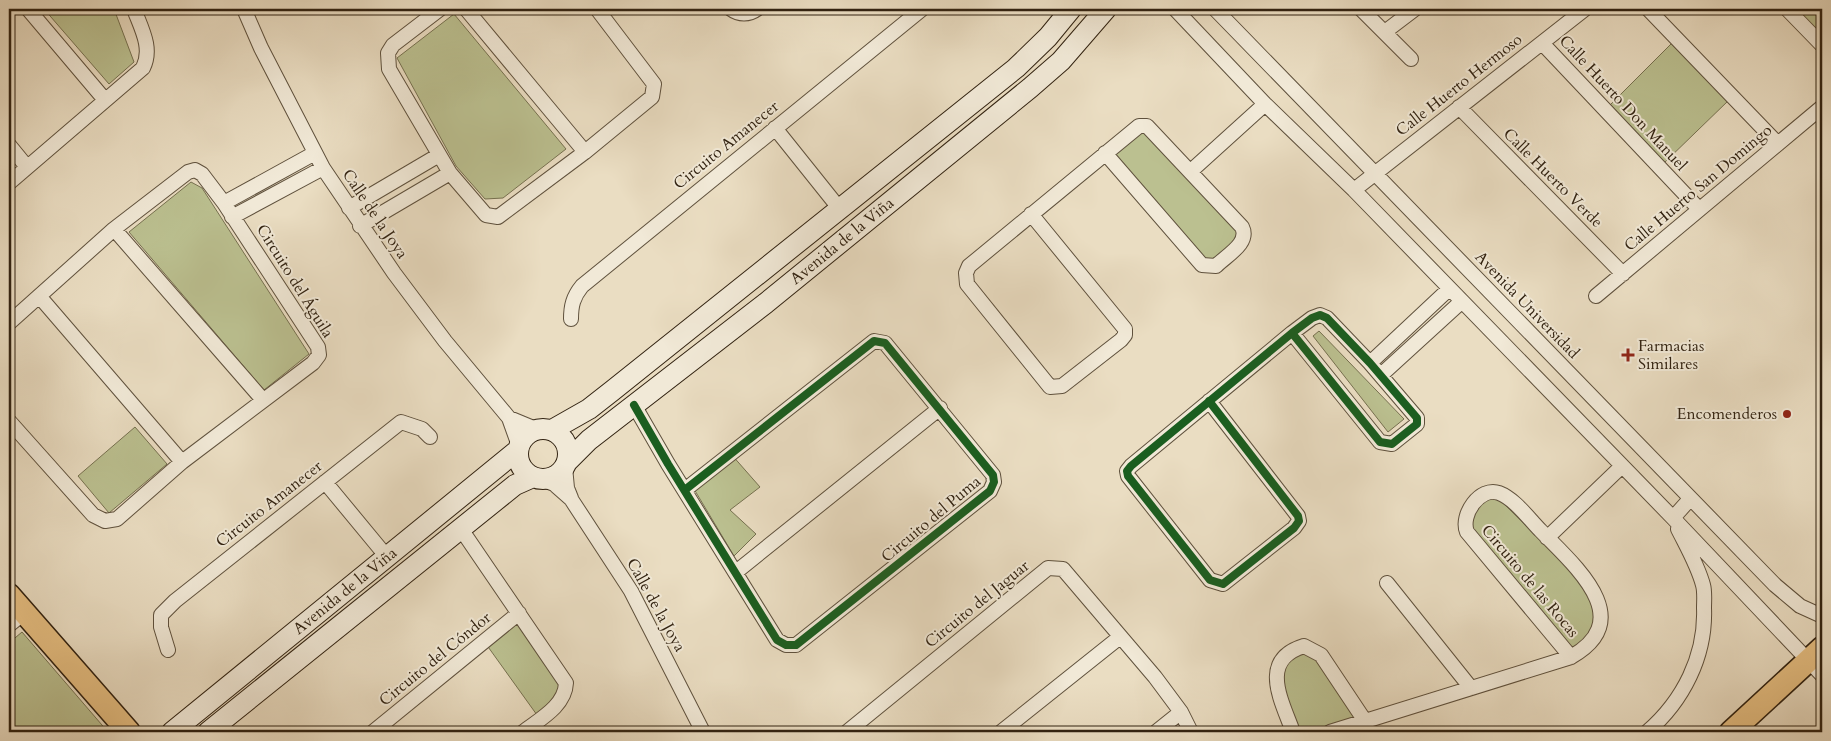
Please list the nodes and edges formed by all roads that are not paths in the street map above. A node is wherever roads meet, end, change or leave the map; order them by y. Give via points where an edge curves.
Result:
1 (28, 9) edge
2 (134, 9) edge
3 (244, 9) edge
4 (440, 9) edge
5 (466, 9) edge
6 (597, 9) edge
7 (731, 9) edge
8 (757, 9) edge
9 (922, 9) edge
10 (1072, 9) edge
11 (1106, 9) edge
12 (1175, 9) edge
13 (1216, 9) edge
14 (1361, 9) edge
15 (1416, 9) edge
16 (1585, 9) edge
17 (1648, 9) edge
18 (1787, 9) edge
19 (1386, 31) junction
20 (1542, 43) junction
21 (1822, 45) edge
22 (1412, 59) dead end
23 (105, 100) junction
24 (1264, 104) junction
25 (1822, 106) edge
26 (1459, 107) junction
27 (775, 128) junction
28 (1778, 144) junction
29 (9, 145) edge
30 (585, 152) junction
31 (315, 153) junction
32 (1105, 153) junction
33 (439, 155) junction
34 (897, 163) junction
35 (27, 167) junction
36 (323, 168) junction
37 (1191, 171) junction
38 (450, 173) junction
39 (1375, 173) junction
40 (9, 183) edge
41 (913, 183) junction
42 (1354, 190) junction
43 (224, 203) junction
44 (349, 208) junction
45 (839, 208) junction
46 (1699, 210) junction
47 (1031, 214) junction
48 (232, 217) junction
49 (360, 226) junction
50 (114, 229) junction
51 (1623, 274) junction
52 (749, 281) junction
53 (1449, 289) junction
54 (40, 296) junction
55 (1596, 296) dead end
56 (1461, 302) junction
57 (766, 303) junction
58 (571, 319) dead end
59 (9, 323) edge
60 (1292, 332) junction
61 (1370, 363) junction
62 (1381, 375) junction
63 (263, 400) junction
64 (1209, 401) junction
65 (634, 405) junction
66 (940, 408) junction
67 (509, 418) junction
68 (9, 421) edge
69 (545, 430) junction
70 (430, 437) dead end
71 (518, 448) junction
72 (182, 462) junction
73 (566, 464) junction
74 (1622, 466) junction
75 (538, 479) junction
76 (325, 482) junction
77 (686, 489) junction
78 (571, 499) junction
79 (1690, 499) junction
80 (1673, 518) junction
81 (461, 529) junction
82 (1547, 538) junction
83 (387, 557) junction
84 (736, 572) junction
85 (1387, 583) dead end
86 (9, 594) edge
87 (1800, 606) junction
88 (321, 611) junction
89 (519, 613) junction
90 (1822, 616) edge
91 (16, 619) edge
92 (1822, 628) edge
93 (336, 629) junction
94 (1120, 638) junction
95 (168, 650) dead end
96 (1571, 657) junction
97 (1817, 661) edge
98 (1471, 688) junction
99 (1181, 712) junction
100 (1365, 721) junction
101 (129, 732) edge
102 (172, 732) edge
103 (208, 732) edge
104 (373, 732) edge
105 (523, 732) edge
106 (703, 732) edge
107 (847, 732) edge
108 (1001, 732) edge
109 (1156, 732) edge
110 (1191, 732) edge
111 (1293, 732) edge
112 (1330, 732) edge
113 (1647, 732) edge
114 (1731, 732) edge

1 - 23 street
2 - 23 street via 147,46 147,56 142,68
3 - 31 street, Calle de la Joya
4 - 33 street via 393,45 387,60 389,69
5 - 30 street
6 - 30 street via 654,84 655,91 652,97
7 - 8 street via 744,14
9 - 27 street, Circuito Amanecer
10 - 34 street, Avenida de la Viña via 1016,68
11 - 41 street, Avenida de la Viña via 1061,61
12 - 24 street
13 - 39 street, Avenida Universidad
14 - 19 street
15 - 19 street
16 - 20 street, Calle Huerto Hermoso
17 - 28 street
18 - 21 street
19 - 22 street
20 - 26 street, Calle Huerto Hermoso
20 - 46 street, Calle Huerto Don Manuel
23 - 35 street
24 - 37 street
24 - 42 street
25 - 28 street, Calle Huerto San Domingo
26 - 39 street, Calle Huerto Hermoso
26 - 51 street, Calle Huerto Verde
27 - 45 street
27 - 58 street, Circuito Amanecer via 582,286 575,295
28 - 46 street, Calle Huerto San Domingo
29 - 35 street
30 - 38 street via 498,217 486,215
31 - 36 street, Calle de la Joya
31 - 43 street
32 - 37 street via 1143,125
32 - 37 street via 1202,265 1216,266 1244,240 1245,233
32 - 47 street
33 - 38 street
33 - 44 street
34 - 41 street
34 - 45 street, Avenida de la Viña
35 - 40 street
36 - 44 street, Calle de la Joya
36 - 48 street, Circuito del Águila
38 - 49 street
39 - 42 street, Calle Huerto Hermoso
39 - 79 street, Avenida Universidad
41 - 57 street, Avenida de la Viña
42 - 53 street
43 - 48 street, Circuito del Águila
43 - 50 street, Circuito del Águila via 202,174 195,170 188,172
44 - 49 street, Calle de la Joya
45 - 52 street, Avenida de la Viña
46 - 51 street, Calle Huerto San Domingo
47 - 47 street via 968,266 966,279 1050,387 1056,388 1121,340 1125,328
48 - 63 street, Circuito del Águila via 318,347 319,355 313,363
49 - 67 street, Calle de la Joya via 444,341
50 - 54 street, Circuito del Águila
50 - 63 street
51 - 55 street, Calle Huerto San Domingo
52 - 57 street
52 - 69 street, Avenida de la Viña via 589,409
53 - 56 street
53 - 61 street
54 - 59 street, Circuito del Águila
54 - 72 street
56 - 62 street
56 - 74 street
57 - 65 street, Avenida de la Viña
60 - 61 street via 1320,315 1327,318
60 - 62 street via 1380,442 1392,444 1415,428 1417,418
60 - 64 street
61 - 62 street
63 - 72 street, Circuito del Águila
64 - 64 street via 1131,466 1128,476 1210,580 1223,584 1294,528 1299,520
65 - 73 street, Avenida de la Viña via 589,440
65 - 77 street, Circuito del Puma
66 - 77 street, Circuito del Puma via 885,343 874,341
66 - 84 street
66 - 84 street, Circuito del Puma via 993,475 990,491 975,504 796,645 786,645 777,640
67 - 69 street, Calle de la Joya
67 - 71 street, Calle de la Joya
68 - 72 street, Circuito del Águila via 93,515 105,521 117,519
69 - 71 street via 526,435
69 - 73 street via 566,443
70 - 76 street, Circuito Amanecer via 422,429 401,422
71 - 75 street via 521,466
71 - 83 street, Avenida de la Viña
73 - 75 street via 556,476
73 - 78 street, Calle de la Joya
74 - 80 street
74 - 82 street
75 - 78 street, Calle de la Joya via 559,487
75 - 81 street, Avenida de la Viña via 515,485
76 - 83 street
76 - 95 street, Circuito Amanecer via 161,615 160,627
77 - 84 street, Circuito del Puma
78 - 106 street, Calle de la Joya via 631,591
79 - 80 street
79 - 87 street, Avenida Universidad
80 - 97 street
80 - 113 street via 1704,586 1705,630 1696,663 1680,696
81 - 89 street
81 - 93 street, Avenida de la Viña
82 - 96 street, Circuito de las Rocas via 1593,589 1600,608 1601,624 1592,643
82 - 96 street, Circuito de las Rocas via 1498,492 1481,497 1464,520 1467,532 1476,544
83 - 88 street, Avenida de la Viña
85 - 98 street
86 - 91 main road
87 - 90 street, Avenida Universidad
87 - 92 street
88 - 93 street
88 - 102 street, Avenida de la Viña
89 - 104 street, Circuito del Cóndor
89 - 105 street via 566,683 560,703
91 - 101 main road
93 - 103 street, Avenida de la Viña
94 - 99 street, Circuito del Jaguar
94 - 107 street, Circuito del Jaguar via 1063,569 1048,568
94 - 108 street
96 - 98 street, Circuito de las Rocas
97 - 114 main road
98 - 100 street, Circuito de las Rocas
99 - 109 street
99 - 110 street, Circuito del Jaguar
100 - 111 street via 1320,655 1304,646 1282,658 1276,674
100 - 112 street, Circuito de las Rocas

